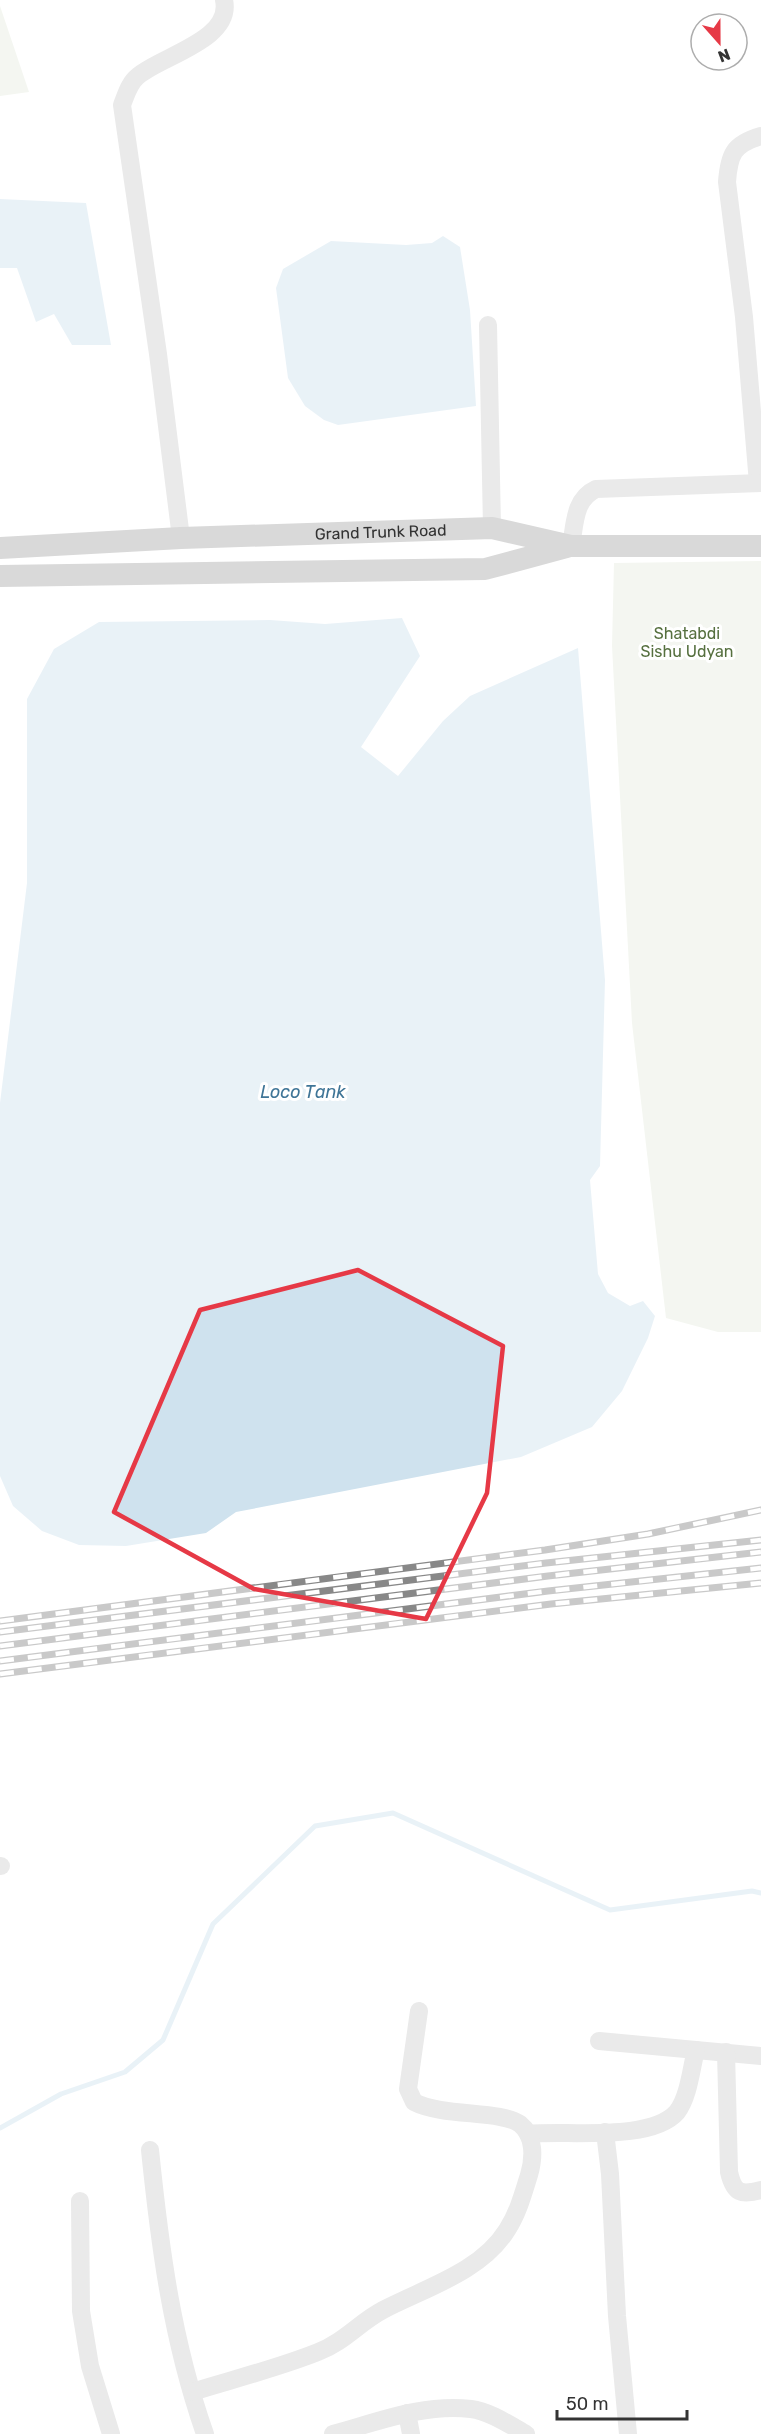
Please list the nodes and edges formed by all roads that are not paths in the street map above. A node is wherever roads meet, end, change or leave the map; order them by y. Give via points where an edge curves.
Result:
1 (224, 0) edge
2 (761, 136) edge
3 (752, 315) edge
4 (488, 325) dead end
5 (759, 483) edge
6 (492, 528) junction
7 (181, 538) junction
8 (571, 546) junction
9 (761, 546) edge
10 (0, 548) edge
11 (0, 576) edge
12 (419, 2011) dead end
13 (598, 2041) dead end
14 (696, 2050) junction
15 (726, 2052) junction
16 (761, 2056) edge
17 (605, 2132) junction
18 (528, 2134) junction
19 (150, 2150) dead end
20 (761, 2190) edge
21 (80, 2201) dead end
22 (192, 2392) junction
23 (407, 2413) junction
24 (111, 2434) edge
25 (205, 2434) edge
26 (333, 2434) edge
27 (411, 2434) edge
28 (526, 2434) edge
29 (628, 2434) edge

1 - 7 street via 226,7 220,23 207,37 137,76 127,89 123,105
2 - 3 street via 735,148 728,182
3 - 5 street
4 - 6 street
5 - 8 street via 596,489 579,502
6 - 7 main road, Grand Trunk Road
6 - 8 main road, Grand Trunk Road
7 - 10 main road, Grand Trunk Road
8 - 9 main road, Grand Trunk Road
8 - 11 main road via 485,569
12 - 18 street via 408,2089 414,2102 437,2111 503,2118 519,2123
13 - 14 street
14 - 15 street
14 - 17 street via 677,2112 642,2130
15 - 16 street
15 - 20 street via 732,2184 738,2192
17 - 18 street
17 - 29 street
18 - 22 street via 531,2168 520,2205 507,2231 486,2255 456,2275 379,2312 347,2337 319,2352
19 - 22 street via 167,2289
21 - 24 street via 81,2311 90,2366
22 - 25 street
23 - 26 street
23 - 27 street
23 - 28 street via 473,2409

